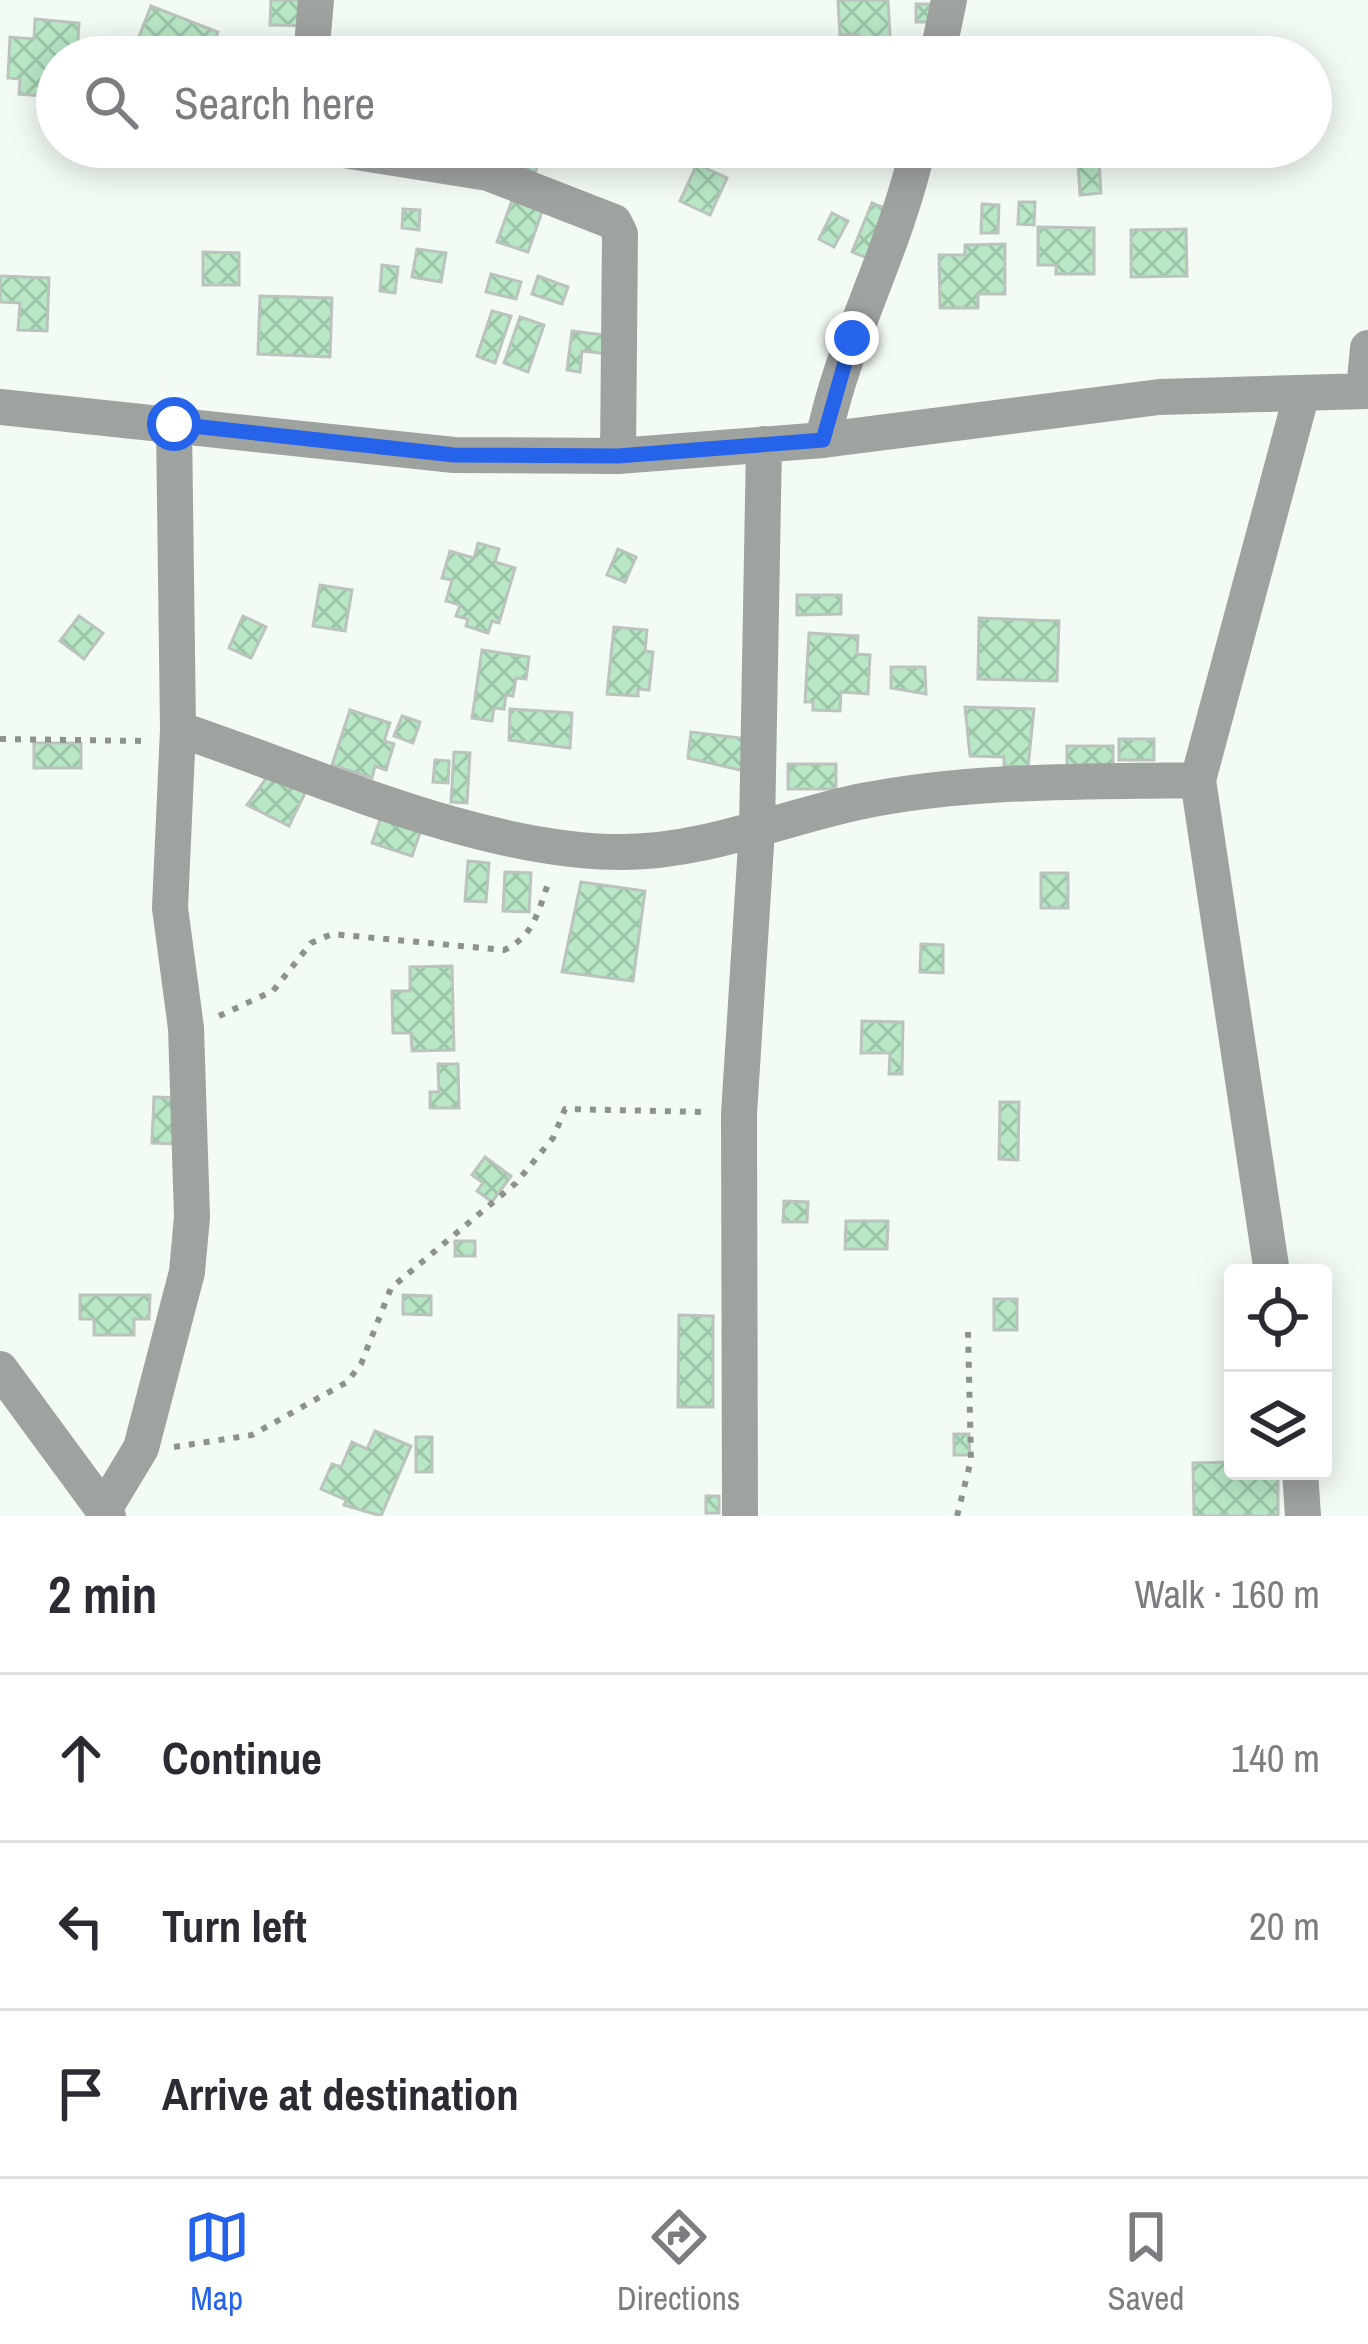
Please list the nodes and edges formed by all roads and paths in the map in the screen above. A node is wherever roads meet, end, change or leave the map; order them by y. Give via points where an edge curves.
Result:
1 (316, 0) edge
2 (949, 0) edge
3 (313, 36) edge
4 (941, 36) edge
5 (457, 168) edge
6 (913, 168) edge
7 (1368, 348) edge
8 (1366, 391) edge
9 (1302, 393) junction
10 (0, 407) edge
11 (174, 424) junction
12 (823, 440) junction
13 (764, 444) junction
14 (618, 456) junction
15 (178, 735) junction
16 (0, 739) edge
17 (1198, 780) junction
18 (757, 829) junction
19 (561, 847) junction
20 (186, 1028) junction
21 (739, 1114) junction
22 (1271, 1264) edge
23 (968, 1332) dead end
24 (0, 1369) edge
25 (141, 1448) junction
26 (1301, 1480) edge
27 (105, 1513) edge
28 (740, 1516) edge
29 (957, 1516) edge
30 (1303, 1516) edge

1 - 3 street
2 - 4 street
5 - 14 street via 614,222
6 - 12 street via 842,362
7 - 8 street
8 - 9 street
9 - 12 street via 1159,397
9 - 17 street
10 - 11 street
11 - 14 street via 454,455
11 - 15 street
12 - 13 street
13 - 14 street
13 - 18 street
15 - 16 path
15 - 19 street via 472,830
15 - 20 street via 170,908
17 - 18 street via 988,785 863,801
17 - 22 street
18 - 19 street via 646,851
18 - 21 street
19 - 20 path via 522,942 504,950 321,937 273,991
20 - 25 street via 187,1273
21 - 25 path via 565,1109 554,1138 516,1183 391,1288 347,1382 252,1435
21 - 28 street
23 - 29 path via 971,1460
24 - 27 street
25 - 27 street
26 - 30 street

